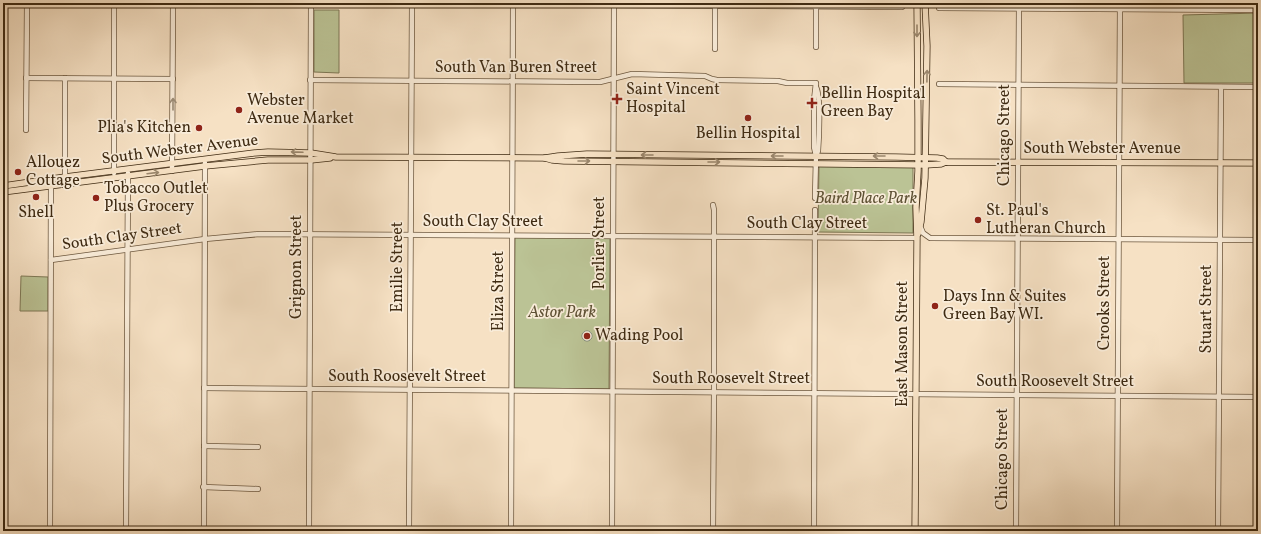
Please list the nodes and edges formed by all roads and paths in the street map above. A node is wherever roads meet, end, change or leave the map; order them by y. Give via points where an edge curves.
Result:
1 (27, 3) edge
2 (114, 3) edge
3 (173, 3) edge
4 (287, 3) edge
5 (311, 3) edge
6 (412, 3) edge
7 (917, 3) edge
8 (925, 3) edge
9 (1120, 3) edge
10 (1221, 3) edge
11 (513, 4) edge
12 (614, 4) edge
13 (715, 5) edge
14 (816, 5) edge
15 (1019, 6) edge
16 (902, 7) dead end
17 (939, 8) dead end
18 (1120, 9) junction
19 (1221, 10) junction
20 (1258, 10) edge
21 (816, 47) dead end
22 (716, 49) dead end
23 (26, 78) junction
24 (65, 78) junction
25 (614, 78) junction
26 (113, 79) junction
27 (173, 79) junction
28 (310, 80) junction
29 (412, 81) junction
30 (513, 82) junction
31 (939, 84) dead end
32 (1018, 85) junction
33 (1120, 86) junction
34 (1221, 87) junction
35 (1258, 87) edge
36 (26, 130) dead end
37 (311, 153) junction
38 (816, 156) junction
39 (336, 157) junction
40 (918, 157) junction
41 (925, 157) junction
42 (411, 158) junction
43 (513, 158) junction
44 (614, 158) junction
45 (205, 159) junction
46 (311, 160) junction
47 (1018, 161) junction
48 (946, 162) junction
49 (1119, 162) junction
50 (816, 163) junction
51 (1220, 163) junction
52 (1258, 163) edge
53 (172, 164) junction
54 (918, 164) junction
55 (926, 165) junction
56 (205, 166) junction
57 (128, 169) junction
58 (172, 171) junction
59 (114, 174) junction
60 (128, 176) junction
61 (65, 177) junction
62 (51, 179) junction
63 (65, 184) junction
64 (3, 186) edge
65 (51, 186) junction
66 (3, 192) edge
67 (815, 198) dead end
68 (713, 205) dead end
69 (816, 210) dead end
70 (920, 226) junction
71 (310, 234) junction
72 (411, 235) junction
73 (512, 235) junction
74 (613, 236) junction
75 (714, 236) junction
76 (815, 237) junction
77 (916, 238) junction
78 (205, 239) junction
79 (1018, 239) junction
80 (1119, 240) junction
81 (1220, 240) junction
82 (1258, 240) edge
83 (128, 250) junction
84 (51, 260) junction
85 (204, 388) junction
86 (310, 389) junction
87 (411, 390) junction
88 (511, 390) junction
89 (612, 391) junction
90 (714, 392) junction
91 (814, 393) junction
92 (916, 394) junction
93 (1017, 395) junction
94 (1118, 396) junction
95 (1219, 396) junction
96 (1258, 397) edge
97 (204, 446) junction
98 (258, 447) dead end
99 (203, 487) junction
100 (258, 489) dead end
101 (50, 531) edge
102 (126, 531) edge
103 (204, 531) edge
104 (309, 531) edge
105 (410, 531) edge
106 (511, 531) edge
107 (612, 531) edge
108 (713, 531) edge
109 (814, 531) edge
110 (915, 531) edge
111 (1016, 531) edge
112 (1117, 531) edge
113 (1218, 531) edge

1 - 23 street
2 - 26 street
3 - 27 street
4 - 5 street
5 - 6 street
5 - 28 street, Grignon Street
6 - 11 street
6 - 29 street, Emilie Street
7 -> 40 main road, East Mason Street
41 -> 8 main road
9 - 18 street, Crooks Street
10 - 19 street
11 - 12 street
11 - 30 street, Eliza Street
12 - 13 street
12 - 25 street, Porlier Street
13 - 14 street
13 - 22 street
14 - 16 street
14 - 21 street
15 - 17 street
15 - 18 street
15 - 32 street, Chicago Street
18 - 19 street
18 - 33 street, Crooks Street
19 - 20 street
23 - 24 street
23 - 36 street
24 - 26 street
24 - 61 street
25 - 30 street, South Van Buren Street via 600,82
25 - 38 street, South Van Buren Street via 632,74 705,76 712,80 778,80 816,85
25 - 44 street, Porlier Street
26 - 27 street
26 - 59 street
53 -> 27 street
28 - 29 street, South Van Buren Street
28 - 37 street, Grignon Street
29 - 30 street, South Van Buren Street
29 - 42 street, Emilie Street
30 - 43 street, Eliza Street
31 - 32 street
32 - 33 street
32 - 47 street, Chicago Street
33 - 34 street
33 - 49 street, Crooks Street
34 - 35 street
34 - 51 street, Stuart Street
37 - 39 main road, South Webster Avenue
37 -> 45 main road, South Webster Avenue via 268,152
37 - 46 street, Grignon Street
40 -> 38 main road, South Webster Avenue
38 -> 44 main road, South Webster Avenue
38 - 50 street
39 - 42 main road, South Webster Avenue
39 - 46 main road, South Webster Avenue
40 - 41 main road, South Webster Avenue
40 - 54 main road, East Mason Street
41 - 48 main road, South Webster Avenue via 940,158
41 - 55 main road
42 - 43 main road, South Webster Avenue
42 - 72 street, Emilie Street
43 - 44 main road, South Webster Avenue via 564,161
43 - 73 street, Eliza Street
44 -> 50 main road, South Webster Avenue
44 - 74 street, Porlier Street
45 - 53 main road, South Webster Avenue
45 - 56 street
46 - 56 main road, South Webster Avenue via 268,160
46 - 71 street, Grignon Street
47 - 48 main road, South Webster Avenue
47 - 49 main road, South Webster Avenue
47 - 79 street, Chicago Street
48 - 55 main road, South Webster Avenue
49 - 51 main road, South Webster Avenue
49 - 80 street, Crooks Street
50 - 54 main road, South Webster Avenue
50 - 67 street
51 - 52 main road, South Webster Avenue
51 - 81 street, Stuart Street
53 - 57 main road, South Webster Avenue
53 - 58 street
54 - 55 main road, South Webster Avenue
54 - 77 main road, East Mason Street
55 - 70 main road
56 - 58 main road, South Webster Avenue
56 - 78 street
57 - 59 main road, South Webster Avenue
57 - 60 street
60 -> 58 main road, South Webster Avenue
59 - 60 main road, South Webster Avenue
59 - 61 main road, South Webster Avenue
59 - 63 main road, South Webster Avenue
60 - 83 street
61 - 62 main road, South Webster Avenue
61 - 63 street
62 - 64 main road, South Webster Avenue
62 - 65 street
63 - 65 main road, South Webster Avenue
65 - 66 main road, South Webster Avenue
65 - 84 street
68 - 75 street
69 - 76 street
70 - 77 main road
70 - 79 street via 922,232 930,238
71 - 72 street, South Clay Street
71 - 78 street, South Clay Street via 260,234
71 - 86 street, Grignon Street
72 - 73 street, South Clay Street
72 - 87 street, Emilie Street
73 - 74 street, South Clay Street
73 - 88 street, Eliza Street
74 - 75 street, South Clay Street
74 - 89 street, Porlier Street
75 - 76 street, South Clay Street
75 - 90 street
76 - 77 street, South Clay Street
76 - 91 street
77 - 92 main road, East Mason Street
78 - 83 street, South Clay Street
78 - 85 street
79 - 80 street
79 - 93 street, Chicago Street
80 - 81 street
80 - 94 street, Crooks Street
81 - 82 street
81 - 95 street, Stuart Street
83 - 84 street, South Clay Street
83 - 102 street
84 - 101 street
85 - 86 street, South Roosevelt Street
85 - 97 street
86 - 87 street, South Roosevelt Street
86 - 104 street, Grignon Street
87 - 88 street, South Roosevelt Street
87 - 105 street, Emilie Street
88 - 89 street, South Roosevelt Street
88 - 106 street, Eliza Street
89 - 90 street, South Roosevelt Street
89 - 107 street, Porlier Street
90 - 91 street, South Roosevelt Street
90 - 108 street
91 - 92 street, South Roosevelt Street
91 - 109 street
92 - 93 street, South Roosevelt Street
92 - 110 main road, East Mason Street
93 - 94 street, South Roosevelt Street
93 - 111 street, Chicago Street
94 - 95 street, South Roosevelt Street
94 - 112 street, Crooks Street
95 - 96 street, South Roosevelt Street
95 - 113 street, Stuart Street
97 - 98 street
97 - 99 street
99 - 100 street
99 - 103 street

